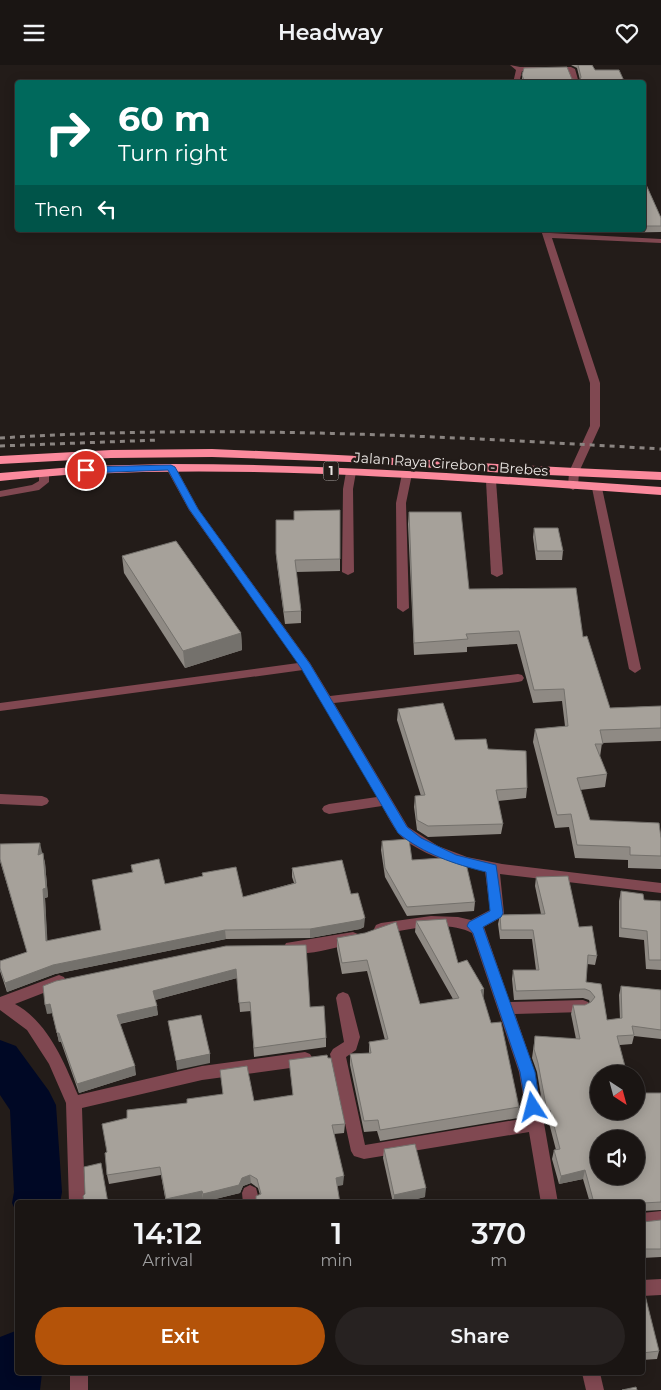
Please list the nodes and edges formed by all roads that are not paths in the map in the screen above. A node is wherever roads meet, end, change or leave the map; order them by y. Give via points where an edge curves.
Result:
1 (565, 66) edge
2 (516, 67) edge
3 (516, 80) edge
4 (575, 80) edge
5 (545, 232) edge
6 (661, 241) edge
7 (0, 460) edge
8 (171, 467) junction
9 (351, 472) junction
10 (574, 472) junction
11 (44, 473) junction
12 (407, 474) junction
13 (661, 476) edge
14 (0, 477) edge
15 (491, 481) junction
16 (574, 487) junction
17 (597, 488) junction
18 (661, 491) edge
19 (0, 494) edge
20 (348, 572) dead end
21 (497, 574) dead end
22 (403, 608) dead end
23 (306, 666) junction
24 (635, 669) dead end
25 (518, 678) dead end
26 (326, 700) junction
27 (0, 707) edge
28 (0, 799) edge
29 (42, 801) dead end
30 (385, 801) junction
31 (329, 809) dead end
32 (492, 868) junction
33 (661, 888) edge
34 (473, 926) junction
35 (272, 948) edge
36 (74, 978) edge
37 (343, 998) dead end
38 (1, 1003) edge
39 (583, 1006) edge
40 (504, 1008) junction
41 (338, 1054) junction
42 (74, 1103) junction
43 (536, 1124) junction
44 (77, 1200) edge
45 (549, 1200) edge
46 (661, 1219) edge
47 (645, 1221) edge
48 (661, 1287) edge
49 (645, 1288) edge
50 (79, 1375) edge
51 (591, 1375) edge
52 (79, 1390) edge
53 (595, 1390) edge

1 - 2 street
1 - 4 street via 572,69
2 - 3 street
5 - 6 street
5 - 10 street via 595,383 595,426
7 - 10 highway, Jalan Raya Cirebon - Brebes / 1 via 212,453 349,457
8 - 9 highway, Jalan Raya Cirebon - Brebes / 1
8 - 11 highway, Jalan Raya Cirebon - Brebes / 1
8 - 23 street via 194,509
9 - 12 highway, Jalan Raya Cirebon - Brebes / 1
9 - 20 street
10 - 13 highway, Jalan Raya Cirebon - Brebes / 1
10 - 16 street
11 - 14 highway, Jalan Raya Cirebon - Brebes / 1
11 - 19 street via 44,482 35,488
12 - 15 highway, Jalan Raya Cirebon - Brebes / 1
12 - 22 street via 402,503
15 - 16 highway, Jalan Raya Cirebon - Brebes / 1
15 - 21 street
16 - 17 highway, Jalan Raya Cirebon - Brebes / 1
17 - 18 highway, Jalan Raya Cirebon - Brebes / 1
17 - 24 street
23 - 26 street
23 - 27 street
25 - 26 street
26 - 30 street
28 - 29 street
30 - 31 street
30 - 32 street via 403,830 416,841 453,859
32 - 33 street via 588,882
32 - 34 street via 497,913
34 - 35 street via 446,922 396,925 364,936 310,946
34 - 40 street via 478,930
36 - 38 street
37 - 41 street via 352,1037 351,1045
38 - 42 street via 32,1026 55,1060
39 - 40 street
40 - 43 street via 528,1072
41 - 42 street via 202,1073
41 - 43 street via 357,1146 361,1152
42 - 44 street
43 - 45 street
46 - 47 street
48 - 49 street
50 - 52 street
51 - 53 street

